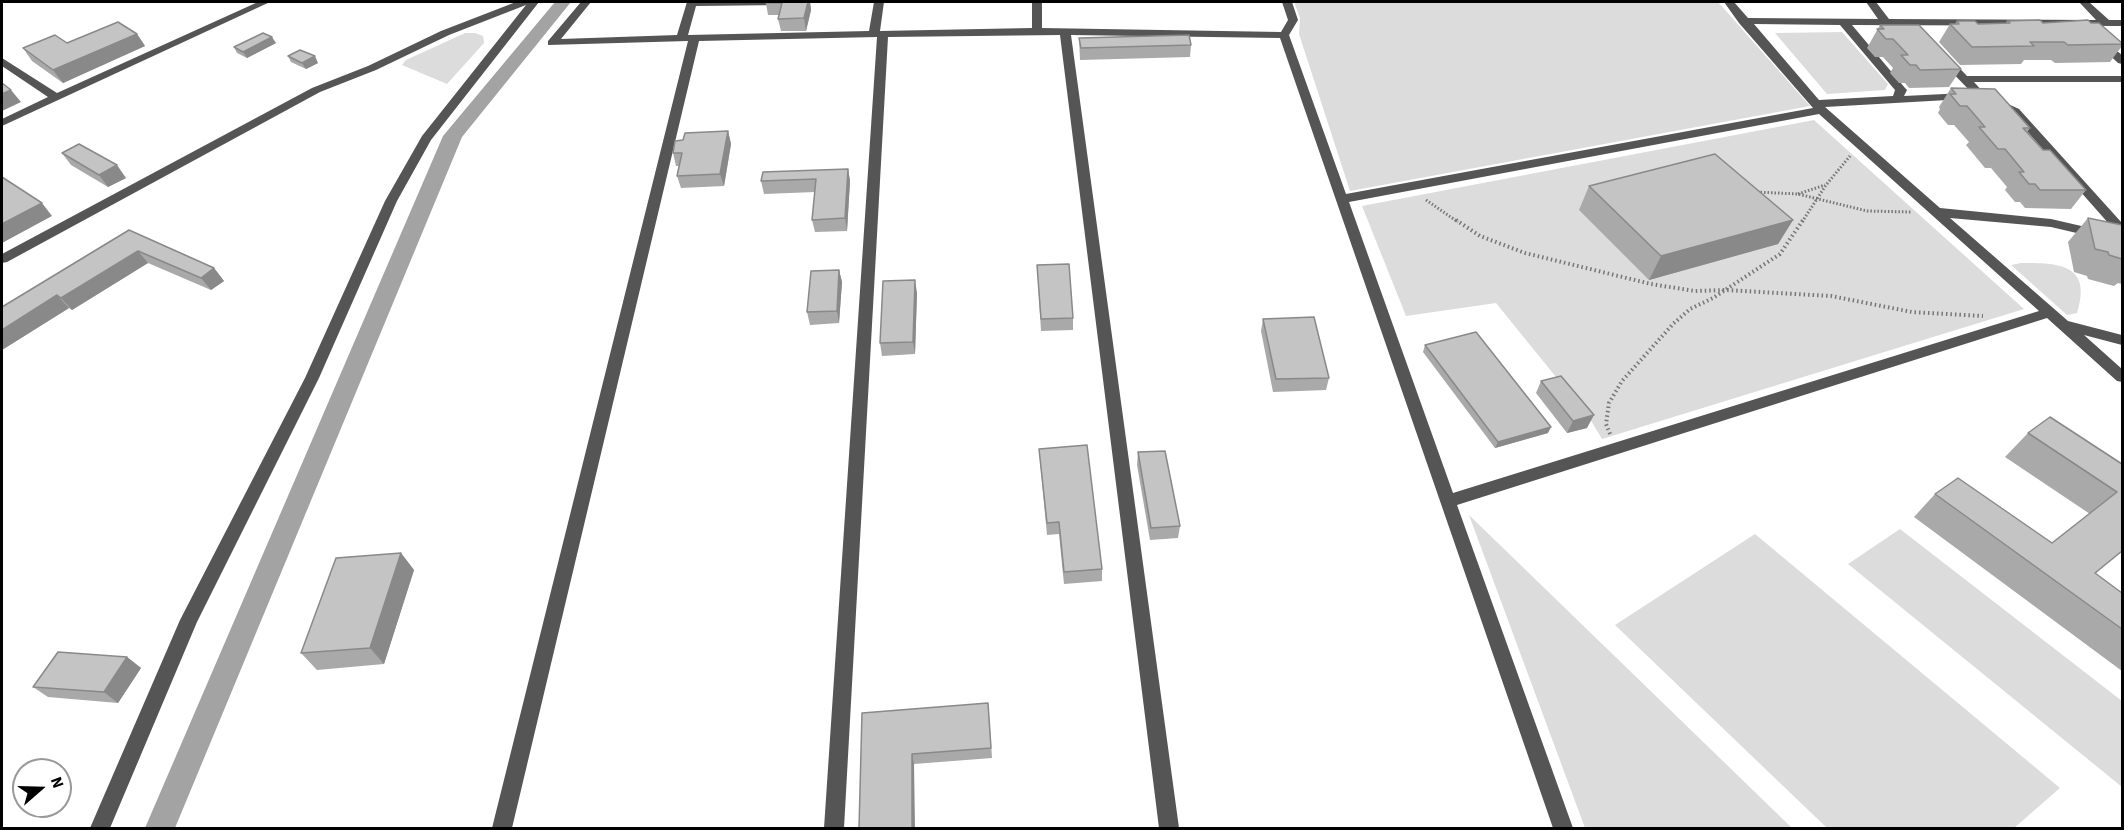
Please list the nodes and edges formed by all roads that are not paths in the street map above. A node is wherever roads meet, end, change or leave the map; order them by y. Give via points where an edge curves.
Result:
1 (230, 2) edge
2 (265, 2) edge
3 (524, 2) edge
4 (534, 2) edge
5 (586, 2) edge
6 (692, 2) edge
7 (760, 2) edge
8 (785, 2) edge
9 (879, 2) edge
10 (1037, 2) edge
11 (1287, 2) edge
12 (1728, 2) edge
13 (1871, 2) edge
14 (2084, 2) edge
15 (246, 10) junction
16 (1743, 21) junction
17 (1843, 21) junction
18 (1885, 21) junction
19 (1908, 22) junction
20 (2081, 23) junction
21 (2106, 23) junction
22 (2122, 23) edge
23 (1037, 31) junction
24 (1065, 32) junction
25 (878, 33) junction
26 (1284, 35) junction
27 (688, 38) junction
28 (2, 61) edge
29 (2122, 62) edge
30 (1964, 79) junction
31 (2122, 79) edge
32 (1980, 95) junction
33 (57, 98) junction
34 (1898, 100) junction
35 (1819, 107) junction
36 (2, 123) edge
37 (1342, 199) junction
38 (1935, 212) junction
39 (2122, 230) edge
40 (2122, 239) edge
41 (2, 259) edge
42 (2048, 313) junction
43 (2060, 324) junction
44 (2122, 340) edge
45 (2122, 377) edge
46 (1448, 501) junction
47 (100, 828) edge
48 (502, 828) edge
49 (834, 828) edge
50 (1169, 828) edge
51 (1563, 828) edge

1 - 15 street
2 - 15 street
3 - 41 street via 316,90
4 - 47 street via 426,139 391,201 312,378 189,620
5 - 27 street via 552,43
6 - 7 street
6 - 27 street
7 - 8 street
9 - 25 street
10 - 23 street
11 - 26 street via 1293,20
12 - 16 street
13 - 18 street
14 - 21 street
15 - 33 street
16 - 17 street
16 - 35 street
17 - 18 street
17 - 34 street via 1901,90
18 - 19 street
19 - 20 street
19 - 30 street
20 - 21 street
20 - 29 street
21 - 22 street
23 - 24 street
23 - 25 street
24 - 26 street
24 - 50 street
25 - 27 street
25 - 49 street
26 - 37 street
27 - 48 street
28 - 33 street
30 - 31 street
30 - 32 street
32 - 34 street
32 - 39 street via 2015,111
33 - 36 street
34 - 35 street
35 - 37 street
35 - 38 street
37 - 46 street
38 - 40 street via 2052,223
38 - 42 street
42 - 43 street
42 - 46 street
43 - 44 street
43 - 45 street
46 - 51 street

